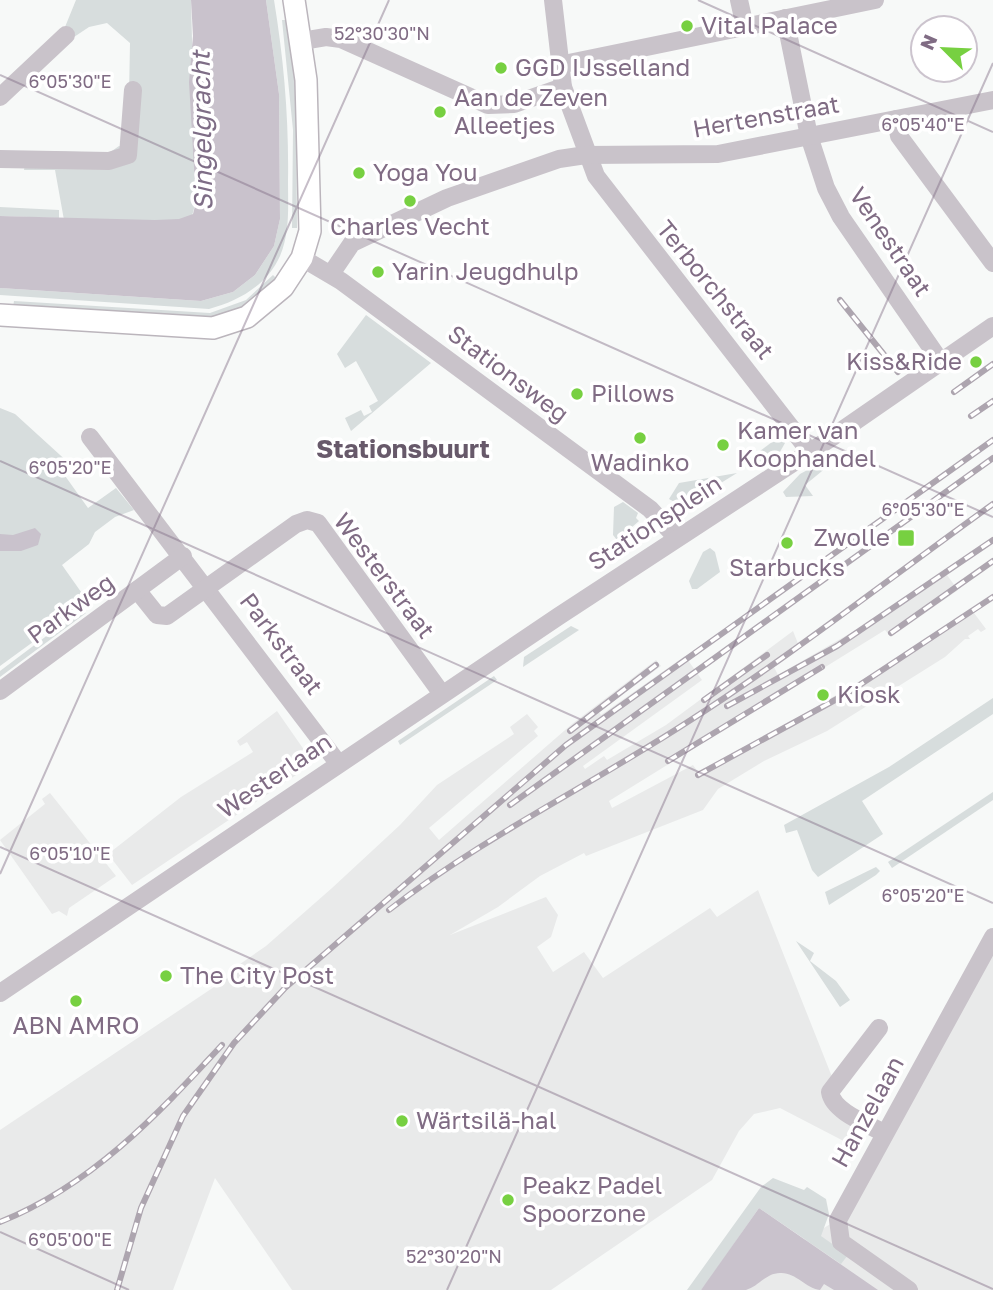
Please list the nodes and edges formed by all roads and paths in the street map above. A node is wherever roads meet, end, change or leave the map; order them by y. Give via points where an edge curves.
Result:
1 (294, 0) edge
2 (553, 0) edge
3 (738, 0) edge
4 (875, 0) edge
5 (785, 18) junction
6 (745, 27) junction
7 (66, 35) dead end
8 (302, 41) junction
9 (559, 65) junction
10 (563, 87) junction
11 (133, 90) dead end
12 (0, 97) edge
13 (993, 100) edge
14 (896, 119) junction
15 (809, 136) junction
16 (586, 155) junction
17 (0, 159) edge
18 (302, 258) junction
19 (993, 263) edge
20 (331, 274) junction
21 (0, 315) edge
22 (993, 326) edge
23 (937, 365) junction
24 (90, 437) dead end
25 (810, 452) junction
26 (677, 538) junction
27 (183, 556) junction
28 (206, 586) junction
29 (137, 590) junction
30 (579, 602) joint
31 (0, 691) edge
32 (442, 694) junction
33 (338, 763) junction
34 (993, 936) edge
35 (1, 992) edge
36 (879, 1028) dead end
37 (884, 1133) junction
38 (909, 1290) edge

1 - 8 main road
2 - 9 street, Terborchstraat
3 - 6 street
4 - 5 street
5 - 6 street
5 - 15 street, Venestraat
6 - 9 street
7 - 12 street
8 - 10 street via 341,39 488,105 514,104
8 - 18 main road via 310,232
9 - 10 street, Terborchstraat
10 - 16 street, Terborchstraat
11 - 17 street via 128,155 108,160
13 - 14 street, Hertenstraat
14 - 15 street, Hertenstraat
14 - 19 street via 899,136
15 - 16 street, Hertenstraat via 694,157
15 - 23 street, Venestraat via 835,207
16 - 20 street, Hertenstraat via 522,170 431,205 352,243
16 - 25 street, Terborchstraat via 617,207
18 - 20 street, Stationsweg
18 - 21 main road via 271,299 247,317 223,326 185,329
20 - 26 street, Stationsweg via 650,509
22 - 23 street, Stationsplein
23 - 25 street, Stationsplein
24 - 27 street, Parkstraat
25 - 26 street, Stationsplein
26 - 30 street, Stationsplein
27 - 28 street, Parkstraat
27 - 29 street, Parkweg
28 - 29 street, Parkweg via 167,616 151,610
28 - 32 street, Westerstraat via 296,524 318,523
28 - 33 street, Parkstraat
29 - 31 street, Parkweg
30 - 32 street, Westerlaan
32 - 33 street, Westerlaan
33 - 35 street, Westerlaan
34 - 37 street, Hanzelaan
36 - 37 street via 830,1092 839,1107
37 - 38 street, Hanzelaan via 845,1203 838,1231 841,1242

